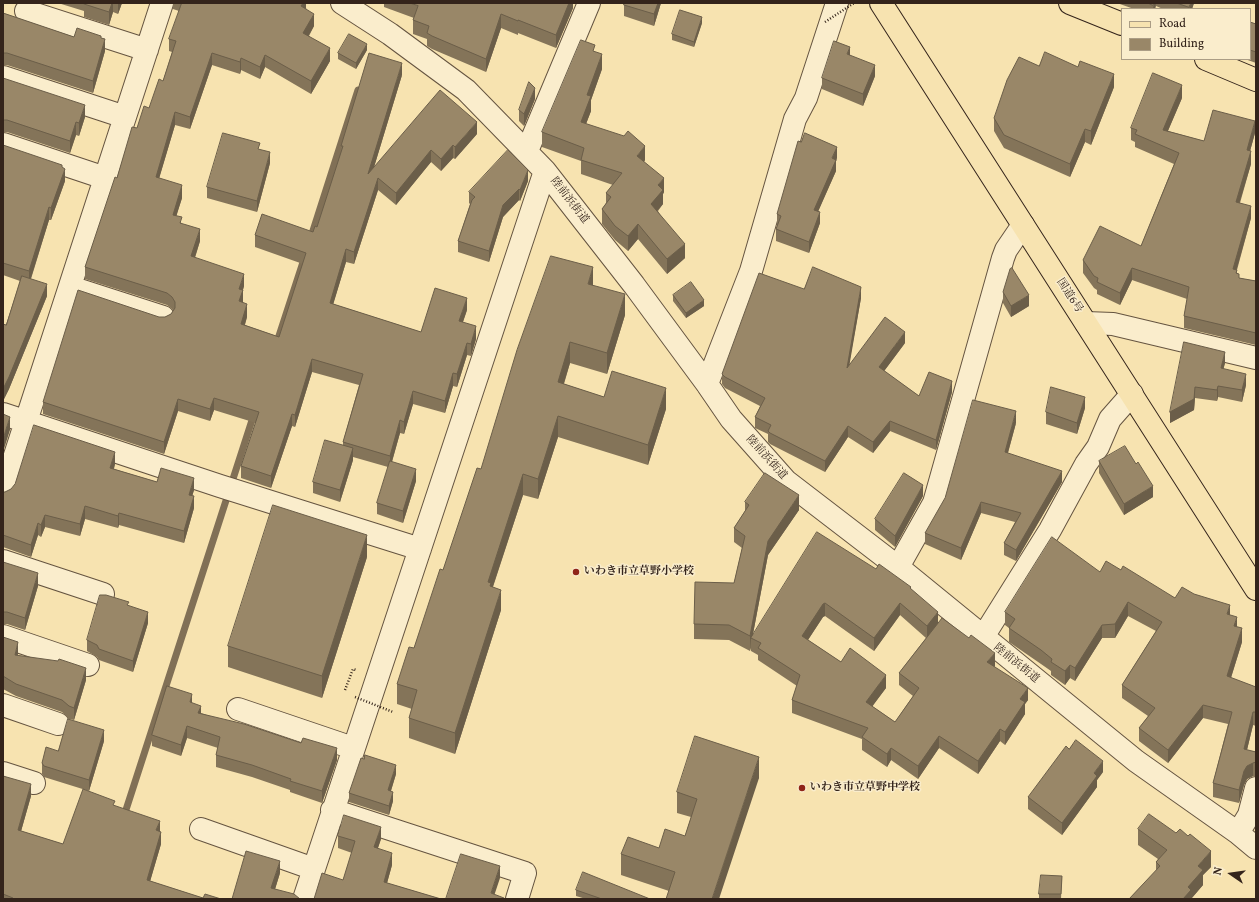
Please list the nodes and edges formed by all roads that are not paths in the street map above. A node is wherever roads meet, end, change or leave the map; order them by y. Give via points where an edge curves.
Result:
1 (162, 3) edge
2 (342, 3) edge
3 (589, 3) edge
4 (837, 3) edge
5 (881, 3) edge
6 (1070, 3) edge
7 (26, 12) dead end
8 (1121, 24) edge
9 (147, 50) junction
10 (1208, 60) edge
11 (3, 77) edge
12 (1256, 80) edge
13 (125, 117) junction
14 (3, 144) edge
15 (527, 151) junction
16 (546, 171) junction
17 (105, 178) junction
18 (1023, 225) junction
19 (70, 287) junction
20 (163, 317) edge
21 (1086, 323) junction
22 (1256, 358) edge
23 (707, 384) junction
24 (1132, 394) junction
25 (3, 414) edge
26 (26, 422) junction
27 (3, 492) edge
28 (420, 549) junction
29 (3, 561) edge
30 (898, 567) junction
31 (1256, 589) edge
32 (103, 594) edge
33 (3, 636) edge
34 (983, 637) junction
35 (88, 665) dead end
36 (3, 705) edge
37 (238, 709) dead end
38 (58, 724) dead end
39 (353, 748) junction
40 (3, 773) edge
41 (34, 783) dead end
42 (1256, 788) edge
43 (332, 810) junction
44 (201, 829) dead end
45 (1238, 832) junction
46 (1256, 848) edge
47 (314, 869) junction
48 (304, 899) edge
49 (517, 899) edge

1 - 9 street
2 - 15 street, 陸前浜街道 via 390,34 466,90
3 - 15 street
4 - 23 street via 806,98 794,119 751,271
5 - 18 main road, 国道6号
6 - 8 main road
7 - 9 street
9 - 13 street
10 - 12 main road
11 - 13 street
13 - 17 street
14 - 17 street
15 - 16 street, 陸前浜街道
16 - 23 street, 陸前浜街道
16 - 28 street
17 - 19 street
18 - 21 main road, 国道6号
18 - 30 street via 1003,258 934,503
19 - 20 street
19 - 26 street
21 - 22 street via 1113,324
21 - 24 main road, 国道6号
23 - 30 street, 陸前浜街道 via 731,419 786,481
24 - 31 main road, 国道6号
24 - 34 street via 1110,419 1098,447 1050,530
25 - 26 street
26 - 27 street
26 - 28 street
28 - 39 street
29 - 32 street
30 - 34 street, 陸前浜街道
33 - 35 street
34 - 45 street, 陸前浜街道 via 1136,761
36 - 38 street
37 - 39 street
39 - 43 street
40 - 41 street
42 - 45 street via 1249,815
43 - 47 street
43 - 49 street via 525,873
44 - 47 street
45 - 46 street, 陸前浜街道
47 - 48 street

